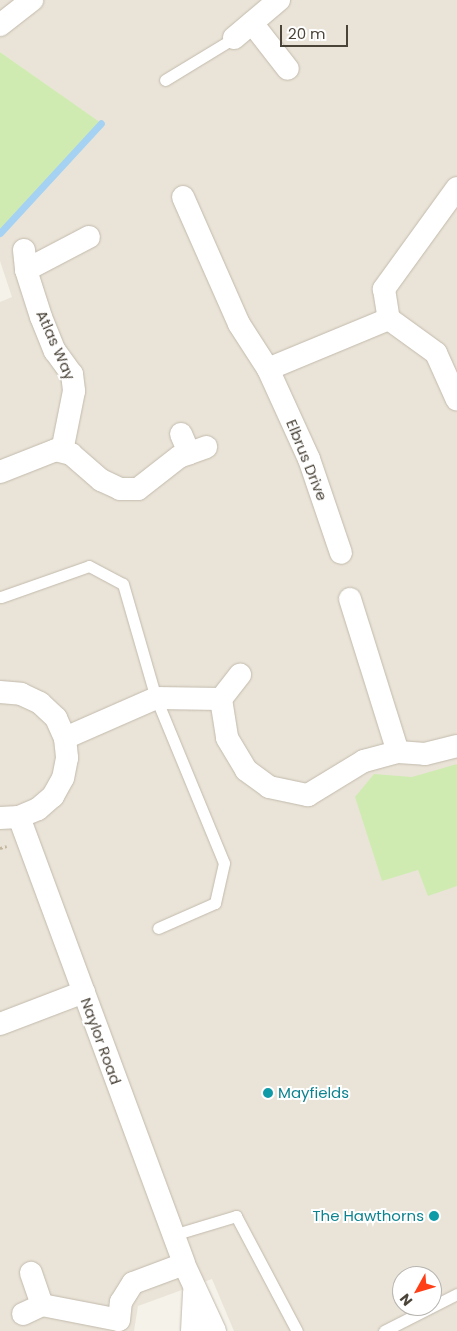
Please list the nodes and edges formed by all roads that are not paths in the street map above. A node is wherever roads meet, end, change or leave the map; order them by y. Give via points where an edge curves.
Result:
1 (32, 0) edge
2 (279, 0) edge
3 (252, 23) junction
4 (0, 25) edge
5 (234, 38) joint
6 (288, 70) dead end
7 (164, 80) dead end
8 (457, 188) edge
9 (183, 197) dead end
10 (89, 237) dead end
11 (390, 319) junction
12 (268, 369) junction
13 (457, 400) edge
14 (192, 444) dead end
15 (62, 451) junction
16 (0, 472) edge
17 (340, 553) dead end
18 (1, 597) edge
19 (350, 599) dead end
20 (240, 676) dead end
21 (0, 692) edge
22 (156, 698) junction
23 (221, 699) junction
24 (65, 738) junction
25 (457, 746) edge
26 (398, 752) junction
27 (10, 818) edge
28 (158, 928) dead end
29 (84, 992) junction
30 (0, 1024) edge
31 (173, 1235) junction
32 (184, 1264) junction
33 (31, 1273) dead end
34 (194, 1290) junction
35 (457, 1294) edge
36 (118, 1325) edge
37 (192, 1331) edge
38 (215, 1331) edge
39 (297, 1331) edge
40 (384, 1331) edge

1 - 4 street
2 - 3 street
3 - 5 street
3 - 6 street
5 - 7 lane
8 - 11 street via 384,289
9 - 12 street, Elbrus Drive via 239,324
10 - 15 street, Atlas Way via 25,260 55,351 72,374 74,391
11 - 12 street
11 - 13 street via 436,353
12 - 17 street, Elbrus Drive via 309,459
14 - 15 street via 138,489 120,490 101,480 71,454
15 - 16 street via 56,450
18 - 22 lane via 89,566 123,584
19 - 26 street
20 - 23 street
21 - 24 street via 21,694 40,703 56,718
22 - 23 street
22 - 24 street
22 - 28 lane via 224,863 215,903
23 - 26 street via 227,738 246,770 269,787 308,795 364,761
24 - 27 street via 67,758 57,790 38,809
25 - 26 street via 425,754
27 - 29 street, Naylor Road
29 - 30 street
29 - 31 street, Naylor Road
31 - 32 street, Naylor Road
31 - 39 lane via 236,1216
32 - 34 street, Naylor Road
32 - 36 street via 133,1283 120,1302
33 - 36 street via 32,1310
34 - 37 street
34 - 38 street, Naylor Road
35 - 40 lane

